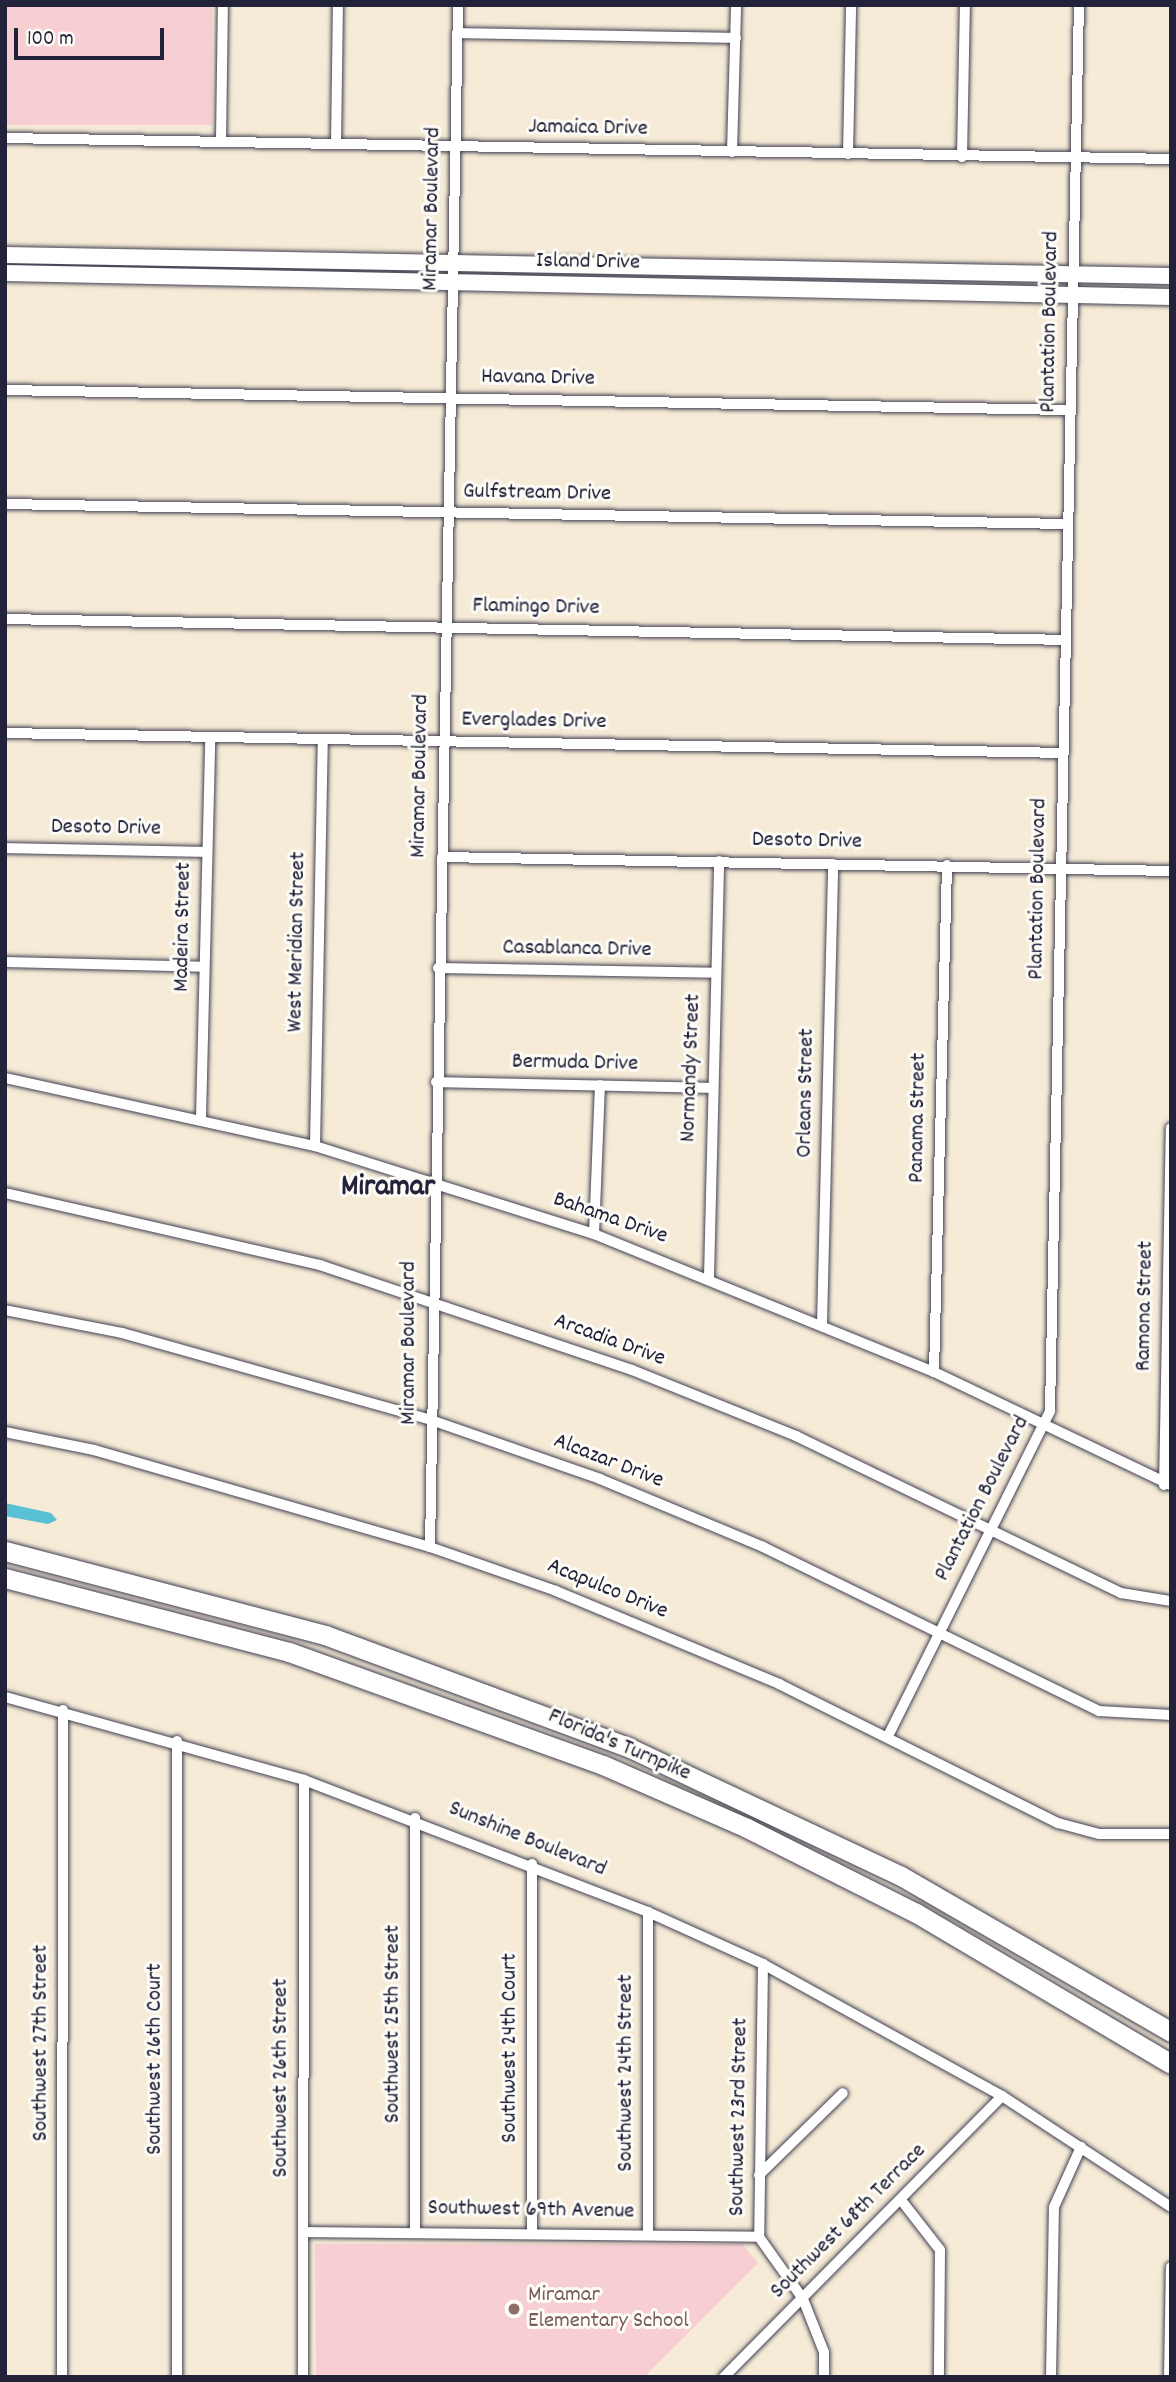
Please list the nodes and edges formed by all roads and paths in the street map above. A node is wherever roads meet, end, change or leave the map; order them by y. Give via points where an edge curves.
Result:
1 (223, 5) edge
2 (338, 5) edge
3 (458, 5) edge
4 (736, 5) edge
5 (851, 5) edge
6 (965, 5) edge
7 (1079, 5) edge
8 (457, 33) junction
9 (736, 38) junction
10 (5, 138) edge
11 (221, 141) junction
12 (336, 144) junction
13 (455, 147) junction
14 (732, 152) junction
15 (848, 154) junction
16 (962, 157) junction
17 (1076, 159) junction
18 (1171, 159) edge
19 (5, 255) edge
20 (453, 261) junction
21 (5, 273) edge
22 (1073, 274) junction
23 (1171, 276) edge
24 (452, 283) junction
25 (1073, 295) junction
26 (1171, 297) edge
27 (5, 390) edge
28 (450, 398) junction
29 (1070, 410) junction
30 (5, 504) edge
31 (447, 513) junction
32 (1068, 524) junction
33 (5, 618) edge
34 (445, 627) junction
35 (1065, 640) junction
36 (5, 733) edge
37 (210, 737) junction
38 (323, 739) junction
39 (442, 742) junction
40 (1063, 754) junction
41 (5, 849) edge
42 (206, 852) junction
43 (442, 857) junction
44 (719, 861) junction
45 (833, 864) junction
46 (947, 865) junction
47 (1061, 868) junction
48 (1171, 871) edge
49 (5, 962) edge
50 (204, 967) junction
51 (438, 968) junction
52 (716, 973) junction
53 (5, 1078) edge
54 (436, 1082) junction
55 (600, 1085) junction
56 (712, 1088) junction
57 (201, 1118) junction
58 (1171, 1128) edge
59 (315, 1146) junction
60 (433, 1183) junction
61 (5, 1194) edge
62 (594, 1234) junction
63 (709, 1277) junction
64 (430, 1301) junction
65 (5, 1310) edge
66 (822, 1324) junction
67 (934, 1372) junction
68 (431, 1420) junction
69 (1044, 1426) junction
70 (5, 1433) edge
71 (1167, 1485) edge
72 (991, 1527) junction
73 (430, 1547) junction
74 (5, 1551) edge
75 (5, 1578) edge
76 (1171, 1601) edge
77 (940, 1631) junction
78 (5, 1697) edge
79 (63, 1710) junction
80 (1171, 1715) edge
81 (888, 1736) junction
82 (177, 1741) junction
83 (304, 1780) junction
84 (415, 1818) junction
85 (1171, 1834) edge
86 (532, 1864) junction
87 (648, 1912) junction
88 (763, 1964) junction
89 (1171, 2032) edge
90 (1171, 2064) edge
91 (843, 2092) dead end
92 (1002, 2096) junction
93 (1082, 2147) junction
94 (760, 2175) junction
95 (901, 2200) junction
96 (1171, 2207) edge
97 (415, 2231) junction
98 (303, 2232) junction
99 (532, 2233) junction
100 (648, 2234) junction
101 (759, 2237) junction
102 (1171, 2267) edge
103 (803, 2300) junction
104 (62, 2377) edge
105 (177, 2377) edge
106 (303, 2377) edge
107 (724, 2377) edge
108 (824, 2377) edge
109 (939, 2377) edge
110 (1051, 2377) edge
111 (1169, 2377) edge

1 - 11 street
2 - 12 street
3 - 8 street, Miramar Boulevard
4 - 9 street
5 - 15 street
6 - 16 street
7 - 17 street, Plantation Boulevard
8 - 9 street
8 - 13 street, Miramar Boulevard
9 - 14 street
10 - 11 street, Jamaica Drive
11 - 12 street, Jamaica Drive
12 - 13 street, Jamaica Drive
13 - 14 street, Jamaica Drive
13 - 20 street, Miramar Boulevard
14 - 15 street, Jamaica Drive
15 - 16 street, Jamaica Drive
16 - 17 street, Jamaica Drive
17 - 18 street, Jamaica Drive
17 - 22 street, Plantation Boulevard
19 - 20 street, Island Drive
20 - 22 street, Island Drive
20 - 24 street, Miramar Boulevard
21 - 24 street, Island Drive
22 - 23 street, Island Drive
22 - 25 street, Plantation Boulevard
24 - 25 street, Island Drive
24 - 28 street, Miramar Boulevard
25 - 26 street, Island Drive
25 - 29 street, Plantation Boulevard
27 - 28 street, Havana Drive
28 - 29 street, Havana Drive
28 - 31 street, Miramar Boulevard
29 - 32 street, Plantation Boulevard
30 - 31 street, Gulfstream Drive
31 - 32 street, Gulfstream Drive
31 - 34 street, Miramar Boulevard
32 - 35 street, Plantation Boulevard
33 - 34 street, Flamingo Drive
34 - 35 street, Flamingo Drive
34 - 39 street, Miramar Boulevard
35 - 40 street, Plantation Boulevard
36 - 37 street, Everglades Drive
37 - 38 street, Everglades Drive
37 - 42 street, Madeira Street
38 - 39 street, Everglades Drive
38 - 59 street, West Meridian Street
39 - 40 street, Everglades Drive
39 - 43 street, Miramar Boulevard
40 - 47 street, Plantation Boulevard
41 - 42 street, Desoto Drive
42 - 50 street, Madeira Street
43 - 44 street, Desoto Drive
43 - 51 street, Miramar Boulevard
44 - 45 street, Desoto Drive
44 - 52 street, Normandy Street
45 - 46 street, Desoto Drive
45 - 66 street, Orleans Street
46 - 47 street, Desoto Drive
46 - 67 street, Panama Street
47 - 48 street, Desoto Drive
47 - 69 street, Plantation Boulevard via 1049,1411
49 - 50 street
50 - 57 street, Madeira Street
51 - 52 street, Casablanca Drive
51 - 54 street, Miramar Boulevard
52 - 56 street, Normandy Street
53 - 57 street, Bahama Drive
54 - 55 street, Bermuda Drive
54 - 60 street, Miramar Boulevard
55 - 56 street, Bermuda Drive
55 - 62 street
56 - 63 street, Normandy Street
57 - 59 street, Bahama Drive
58 - 71 street, Ramona Street
59 - 60 street, Bahama Drive
60 - 62 street, Bahama Drive
60 - 64 street, Miramar Boulevard
61 - 64 street, Arcadia Drive via 307,1262
62 - 63 street, Bahama Drive
63 - 66 street, Bahama Drive
64 - 68 street, Miramar Boulevard
64 - 72 street, Arcadia Drive via 632,1370 796,1436
65 - 68 street, Alcazar Drive via 122,1334
66 - 67 street, Bahama Drive
67 - 69 street, Bahama Drive
68 - 73 street, Miramar Boulevard
68 - 77 street, Alcazar Drive via 600,1479
69 - 71 street, Bahama Drive
69 - 72 street, Plantation Boulevard
70 - 73 street, Acapulco Drive via 94,1450
72 - 76 street, Arcadia Drive via 1121,1593
72 - 77 street, Plantation Boulevard
73 - 81 street, Acapulco Drive via 556,1591
74 - 89 highway, Florida's Turnpike via 326,1635 618,1743 890,1870
75 - 90 highway, Florida's Turnpike via 302,1655 603,1765 747,1828 916,1913
77 - 80 street, Alcazar Drive via 1099,1711
77 - 81 street, Plantation Boulevard
78 - 79 street, Sunshine Boulevard
79 - 82 street, Sunshine Boulevard
79 - 104 street, Southwest 27th Street
81 - 85 street, Acapulco Drive via 1058,1823 1099,1834
82 - 83 street, Sunshine Boulevard
82 - 105 street, Southwest 26th Court
83 - 84 street, Sunshine Boulevard
83 - 98 street, Southwest 26th Street
84 - 86 street, Sunshine Boulevard
84 - 97 street, Southwest 25th Street
86 - 87 street, Sunshine Boulevard
86 - 99 street, Southwest 24th Court
87 - 88 street, Sunshine Boulevard
87 - 100 street, Southwest 24th Street
88 - 92 street, Sunshine Boulevard
88 - 94 street, Southwest 23rd Street
91 - 94 street
92 - 93 street, Sunshine Boulevard
92 - 95 street, Southwest 68th Terrace
93 - 96 street, Sunshine Boulevard
93 - 110 street via 1054,2207
94 - 101 street, Southwest 23rd Street
95 - 103 street, Southwest 68th Terrace
95 - 109 street via 940,2250
97 - 98 street, Southwest 69th Avenue
97 - 99 street, Southwest 69th Avenue
98 - 106 street, Southwest 26th Street
99 - 100 street, Southwest 69th Avenue
100 - 101 street, Southwest 69th Avenue
101 - 103 street, Southwest 23rd Street
102 - 111 street
103 - 107 street, Southwest 68th Terrace
103 - 108 street, Southwest 23rd Street via 824,2352

